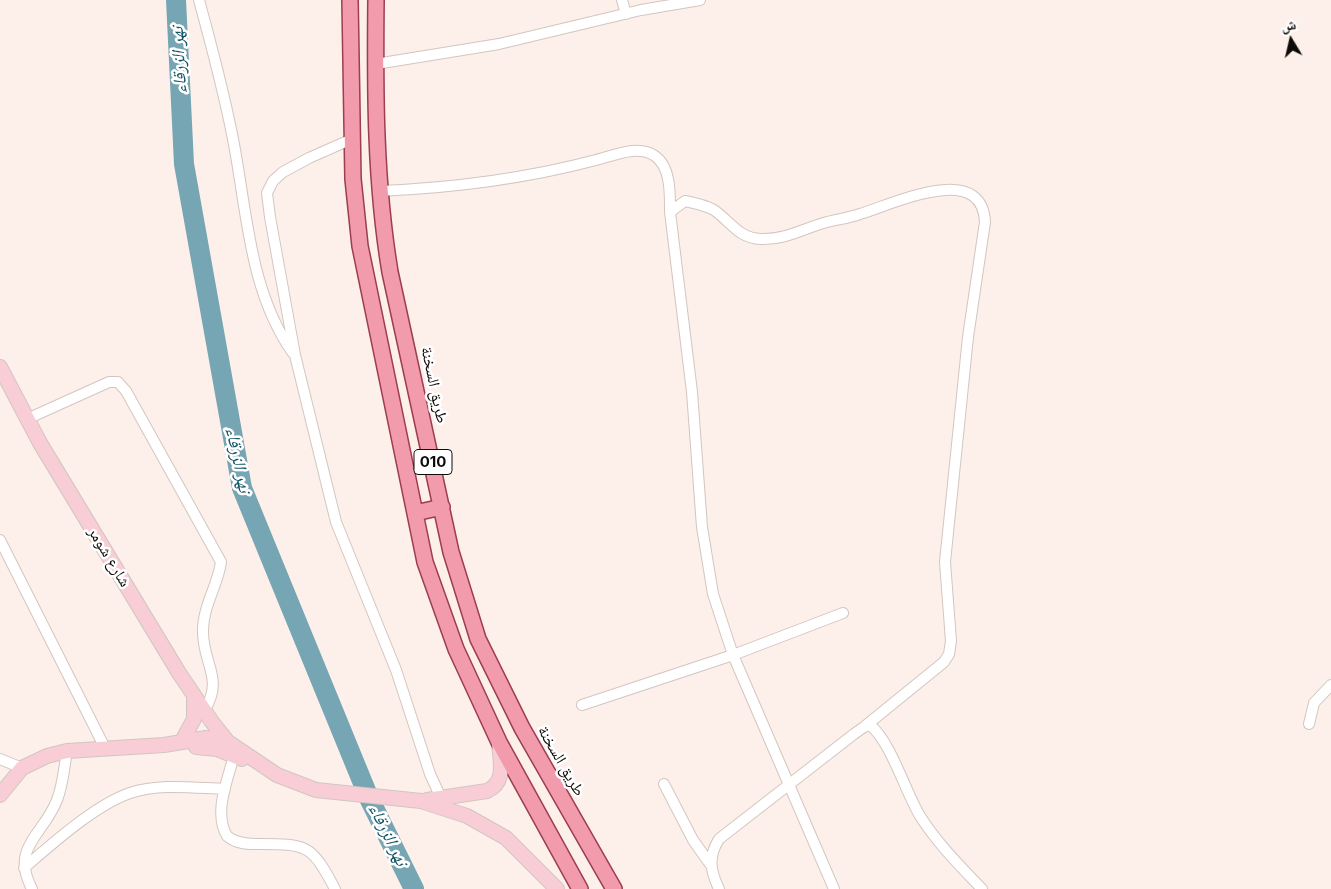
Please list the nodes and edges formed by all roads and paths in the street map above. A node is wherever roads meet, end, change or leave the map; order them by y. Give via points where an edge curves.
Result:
1 (199, 0) edge
2 (350, 0) edge
3 (376, 0) edge
4 (622, 0) edge
5 (700, 0) edge
6 (626, 14) junction
7 (376, 64) junction
8 (352, 139) junction
9 (379, 191) junction
10 (670, 212) junction
11 (295, 356) junction
12 (0, 367) edge
13 (4, 387) edge
14 (28, 419) junction
15 (442, 507) junction
16 (415, 513) junction
17 (0, 540) edge
18 (843, 613) dead end
19 (733, 655) junction
20 (1331, 685) edge
21 (194, 697) junction
22 (582, 705) dead end
23 (204, 712) junction
24 (1309, 724) dead end
25 (864, 727) junction
26 (182, 741) junction
27 (499, 742) junction
28 (164, 745) junction
29 (231, 748) junction
30 (106, 750) junction
31 (67, 752) junction
32 (0, 759) edge
33 (22, 768) junction
34 (664, 784) dead end
35 (789, 785) junction
36 (225, 789) junction
37 (0, 795) edge
38 (441, 798) junction
39 (421, 801) junction
40 (710, 864) junction
41 (24, 868) junction
42 (32, 889) edge
43 (335, 889) edge
44 (558, 889) edge
45 (580, 889) edge
46 (614, 889) edge
47 (719, 889) edge
48 (834, 889) edge
49 (982, 889) edge

1 - 11 street via 232,134 246,220 266,303 278,331
2 - 8 main road, 010
3 - 7 main road, طريق السخنة / 010
4 - 6 street
5 - 6 street
6 - 7 street via 499,44
7 - 9 main road, طريق السخنة / 010
8 - 11 street via 283,172 272,181 267,192
8 - 16 main road, 010 via 360,246
9 - 10 street via 438,189 544,174 639,151 654,156 664,166 670,187
9 - 15 main road, طريق السخنة / 010 via 390,272
10 - 19 street via 692,392 708,573
10 - 25 street via 685,201 698,203 717,213 742,235 766,239 797,234 906,197 935,191 966,194 977,199 984,209 945,562 951,641 949,654 944,662
11 - 38 street via 336,522 396,670
12 - 13 main road, شارع شومر
13 - 14 main road, شارع شومر
14 - 21 main road, شارع شومر
14 - 23 street via 109,382 118,382 126,391 221,562 203,622 203,638 214,685 212,700
15 - 16 main road
15 - 46 main road, طريق السخنة / 010 via 461,587 478,639 522,728
16 - 27 main road, 010 via 437,600
17 - 30 street
18 - 19 street
19 - 22 street
19 - 35 street
20 - 24 street via 1314,703
21 - 23 main road, شارع شومر
21 - 26 main road via 194,719
23 - 29 main road, شارع شومر
25 - 35 street
25 - 49 street via 870,725 875,729 920,815
26 - 28 main road, شارع شومر
26 - 29 main road, شارع شومر via 206,738
27 - 38 main road, شارع شومر via 501,775 495,788
27 - 45 main road, 010
28 - 29 main road, شارع شومر
28 - 30 main road, شارع شومر
29 - 36 street
29 - 39 main road, شارع شومر via 277,775 316,790
30 - 31 main road, شارع شومر
31 - 33 main road, شارع شومر via 47,756
31 - 41 street via 57,799 45,824 26,848
32 - 33 street
33 - 37 main road, شارع شومر
34 - 40 street via 693,840
35 - 40 street via 724,834 713,849
35 - 48 street
36 - 41 street via 168,788 131,792 60,837
36 - 43 street via 221,822 227,836 240,843 305,847 320,862
38 - 39 main road, شارع شومر
39 - 44 main road, شارع شومر via 466,816 506,838
40 - 47 street
41 - 42 street

